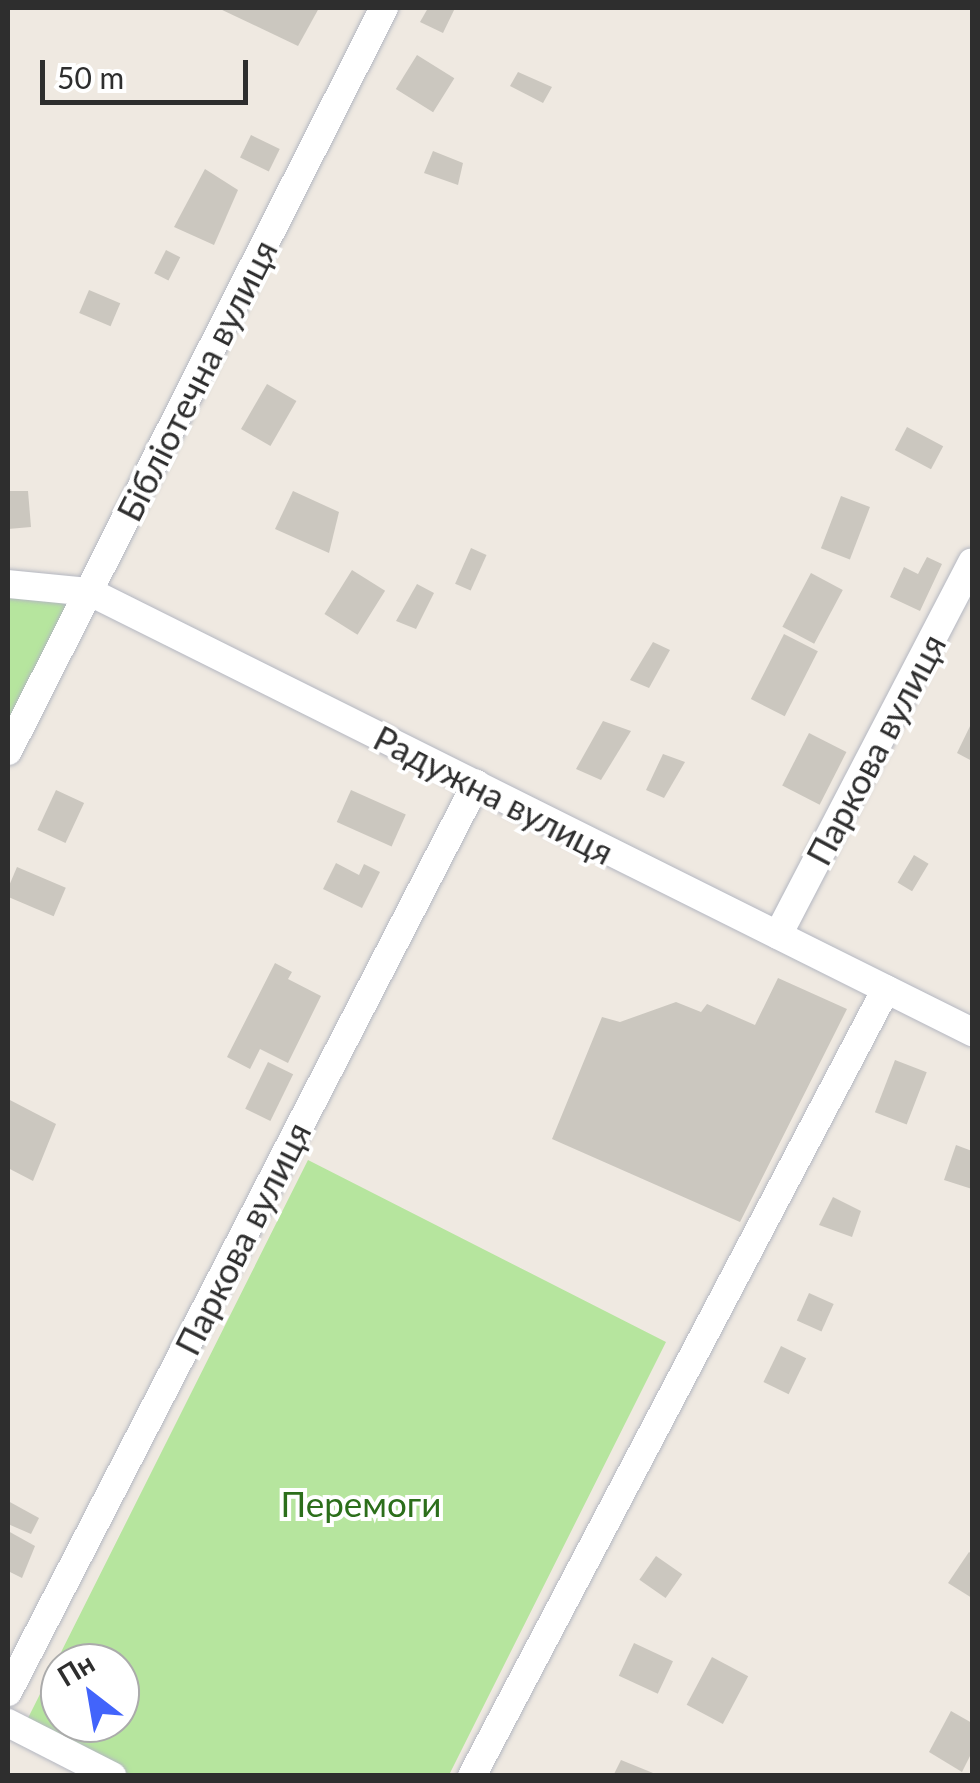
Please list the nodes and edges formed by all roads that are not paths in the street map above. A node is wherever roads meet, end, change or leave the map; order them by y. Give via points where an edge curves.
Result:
1 (384, 8) edge
2 (972, 563) edge
3 (8, 584) edge
4 (90, 592) junction
5 (8, 751) edge
6 (476, 784) junction
7 (778, 935) junction
8 (886, 990) junction
9 (972, 1032) edge
10 (8, 1692) edge
11 (8, 1724) edge
12 (112, 1776) edge
13 (472, 1776) edge

1 - 4 street, Бібліотечна вулиця
2 - 7 street, Паркова вулиця
3 - 4 street, Радужна вулиця
4 - 5 street, Бібліотечна вулиця
4 - 6 street, Радужна вулиця
6 - 7 street, Радужна вулиця
6 - 10 street, Паркова вулиця
7 - 8 street, Радужна вулиця
8 - 9 street, Радужна вулиця
8 - 13 street
11 - 12 street

